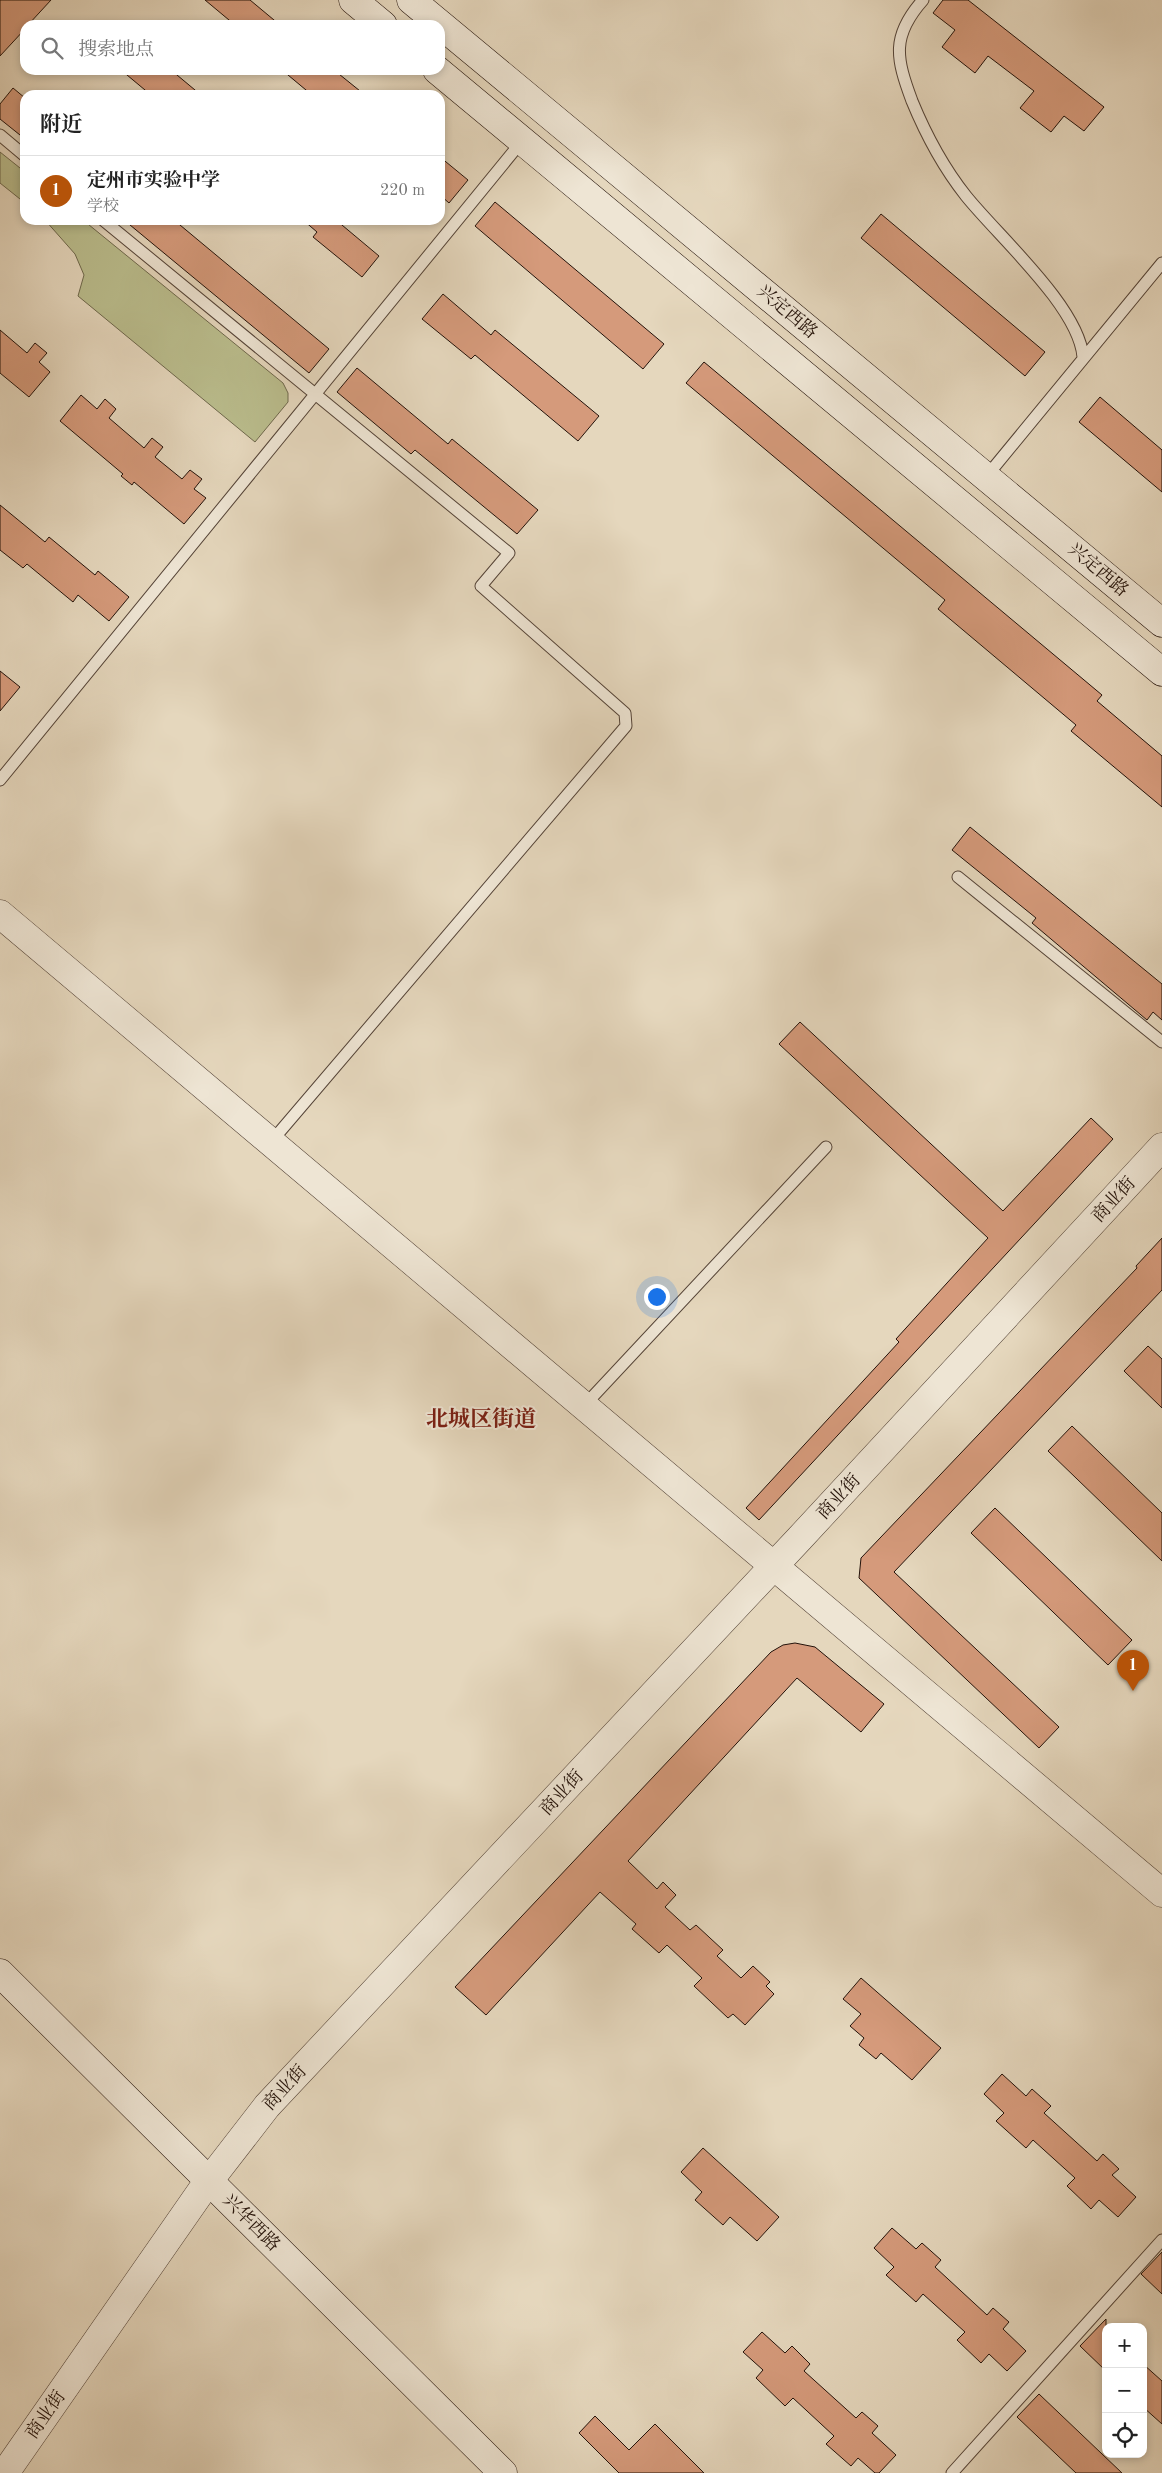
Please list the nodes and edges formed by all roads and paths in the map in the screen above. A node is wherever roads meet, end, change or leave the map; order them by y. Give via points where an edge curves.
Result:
1 (353, 0) edge
2 (411, 0) edge
3 (923, 0) edge
4 (377, 20) edge
5 (435, 20) edge
6 (445, 28) edge
7 (443, 75) edge
8 (0, 135) edge
9 (522, 141) junction
10 (20, 152) edge
11 (109, 225) edge
12 (1162, 263) edge
13 (1083, 357) junction
14 (316, 394) junction
15 (986, 477) junction
16 (1162, 623) edge
17 (1162, 672) edge
18 (0, 780) edge
19 (958, 877) dead end
20 (0, 914) edge
21 (1162, 1042) edge
22 (270, 1142) junction
23 (826, 1147) dead end
24 (1162, 1147) edge
25 (584, 1407) junction
26 (773, 1568) junction
27 (1162, 1893) edge
28 (0, 1973) edge
29 (209, 2181) junction
30 (1162, 2240) edge
31 (5, 2473) edge
32 (503, 2473) edge
33 (952, 2473) edge

1 - 4 street
2 - 5 street, 兴定西路
3 - 13 lane via 900,34 899,58 907,88 932,148 965,194 1056,298 1073,323
6 - 15 street, 兴定西路
7 - 9 street
8 - 10 lane
9 - 14 lane
9 - 17 street
11 - 14 lane
12 - 13 lane
13 - 15 lane
14 - 18 lane
14 - 22 lane via 509,553 481,586 625,713 626,726
15 - 16 street, 兴定西路
19 - 21 lane
20 - 22 street
22 - 25 street
23 - 25 lane
24 - 26 street, 商业街
25 - 26 street
26 - 27 street
26 - 29 street, 商业街 via 274,2099
28 - 29 street, 兴华西路
29 - 31 street, 商业街
29 - 32 street, 兴华西路
30 - 33 lane

